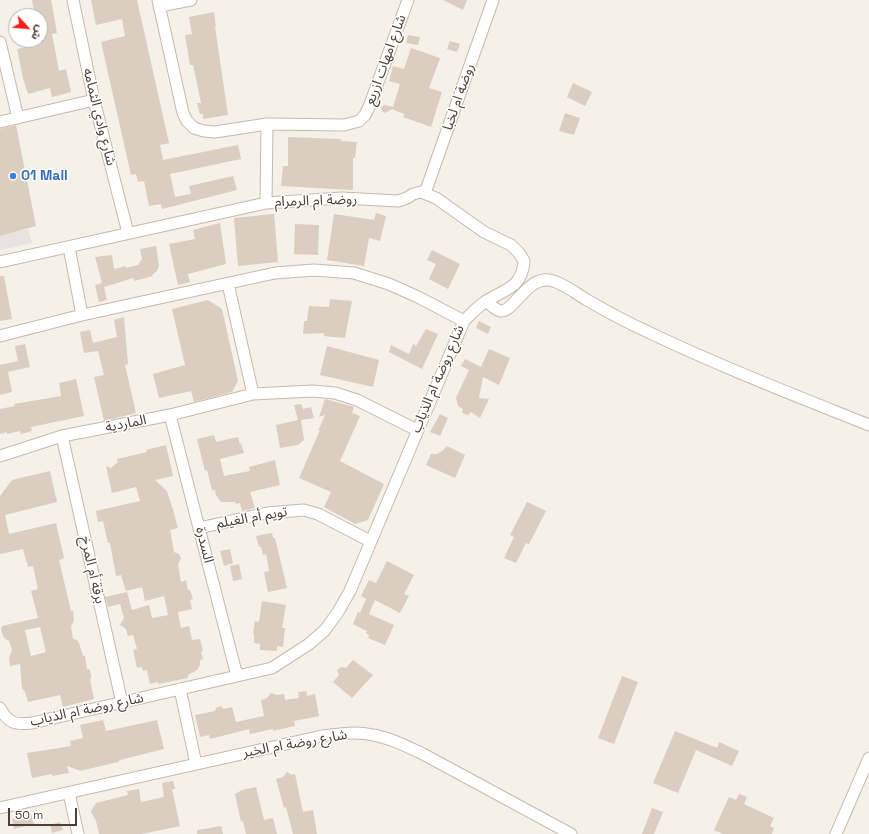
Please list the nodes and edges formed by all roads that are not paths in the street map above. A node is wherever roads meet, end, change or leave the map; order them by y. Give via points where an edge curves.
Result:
1 (73, 0) edge
2 (190, 0) edge
3 (408, 0) edge
4 (493, 0) edge
5 (158, 3) edge
6 (0, 42) edge
7 (94, 100) junction
8 (18, 118) junction
9 (0, 122) edge
10 (267, 124) junction
11 (425, 193) junction
12 (266, 202) junction
13 (128, 233) junction
14 (69, 247) junction
15 (0, 262) edge
16 (228, 284) junction
17 (486, 301) junction
18 (82, 315) junction
19 (464, 321) junction
20 (0, 336) edge
21 (253, 394) junction
22 (170, 415) junction
23 (869, 425) edge
24 (417, 430) junction
25 (62, 436) junction
26 (0, 456) edge
27 (199, 528) junction
28 (370, 541) junction
29 (237, 676) junction
30 (180, 689) junction
31 (122, 703) junction
32 (0, 708) edge
33 (869, 758) edge
34 (196, 764) junction
35 (69, 793) junction
36 (0, 808) edge
37 (78, 834) edge
38 (571, 834) edge
39 (836, 834) edge

1 - 7 street, شارع وادي الثمامه
2 - 5 street
3 - 10 street, شارع امهات ازريع via 369,107 359,121 344,125
4 - 11 street, روضة ام لخبا
5 - 10 street, شارع امهات ازريع via 182,113 187,121 194,128 215,132
6 - 8 street
7 - 8 street
7 - 13 street, شارع وادي الثمامه
8 - 9 street
10 - 12 street
11 - 12 street, روضة ام الرمرام via 417,192 398,201 342,198
11 - 17 street via 479,229 511,245 522,257 524,267 517,282
12 - 13 street, روضة ام الرمرام
13 - 14 street, روضة ام الرمرام
14 - 15 street, روضة ام الرمرام
14 - 18 street
16 - 18 street, شارع روضة ام الذياب
16 - 19 street, شارع روضة ام الذياب via 275,273 314,270 354,273 389,284
16 - 21 street
17 - 19 street
17 - 23 street via 497,310 503,311 532,285 542,281 555,282 613,315 678,346
18 - 20 street, شارع روضة ام الذياب
19 - 24 street, شارع روضة ام الذياب
21 - 22 street, الماردية
21 - 24 street, الماردية via 313,391 335,393 357,400
22 - 25 street, الماردية
22 - 27 street, السدرة
24 - 28 street, شارع روضة ام الذياب
25 - 26 street, الماردية
25 - 31 street, برقة أم المرخ
27 - 28 street, تويم أم الغيلم via 267,513 304,510 318,514
27 - 29 street, السدرة
28 - 29 street, شارع روضة ام الذياب via 350,591 325,630 309,644 272,668
29 - 30 street, شارع روضة ام الذياب
30 - 31 street, شارع روضة ام الذياب
30 - 34 street
31 - 32 street, شارع روضة ام الذياب via 21,724 11,722
33 - 39 street
34 - 35 street, شارع روضة ام الخير
34 - 38 street, شارع روضة ام الخير via 322,736 372,734 398,742 423,754
35 - 36 street, شارع روضة ام الخير
35 - 37 street

